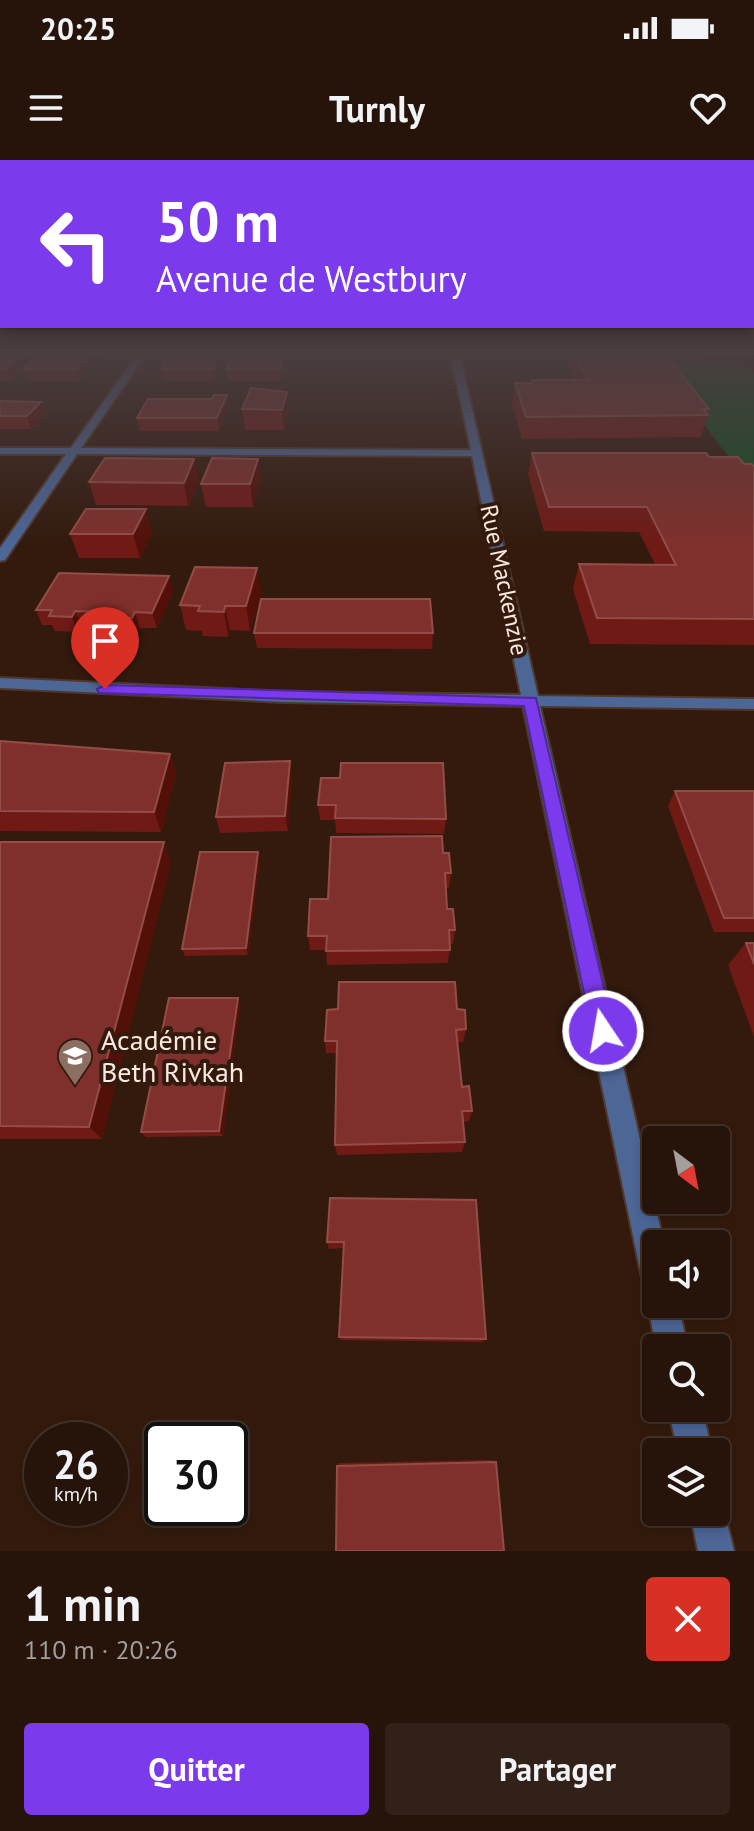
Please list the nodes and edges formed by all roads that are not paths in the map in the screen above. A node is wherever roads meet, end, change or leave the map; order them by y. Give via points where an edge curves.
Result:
1 (99, 416) edge
2 (468, 416) edge
3 (0, 451) edge
4 (74, 452) junction
5 (476, 453) junction
6 (0, 557) edge
7 (0, 683) edge
8 (531, 702) junction
9 (754, 704) edge
10 (646, 1230) edge
11 (711, 1526) edge
12 (716, 1551) edge

1 - 4 street
2 - 5 street, Rue Mackenzie
3 - 4 street
4 - 5 street
4 - 6 street
5 - 8 street, Rue Mackenzie
7 - 8 street
8 - 9 street
8 - 10 street, Rue Mackenzie
11 - 12 street

